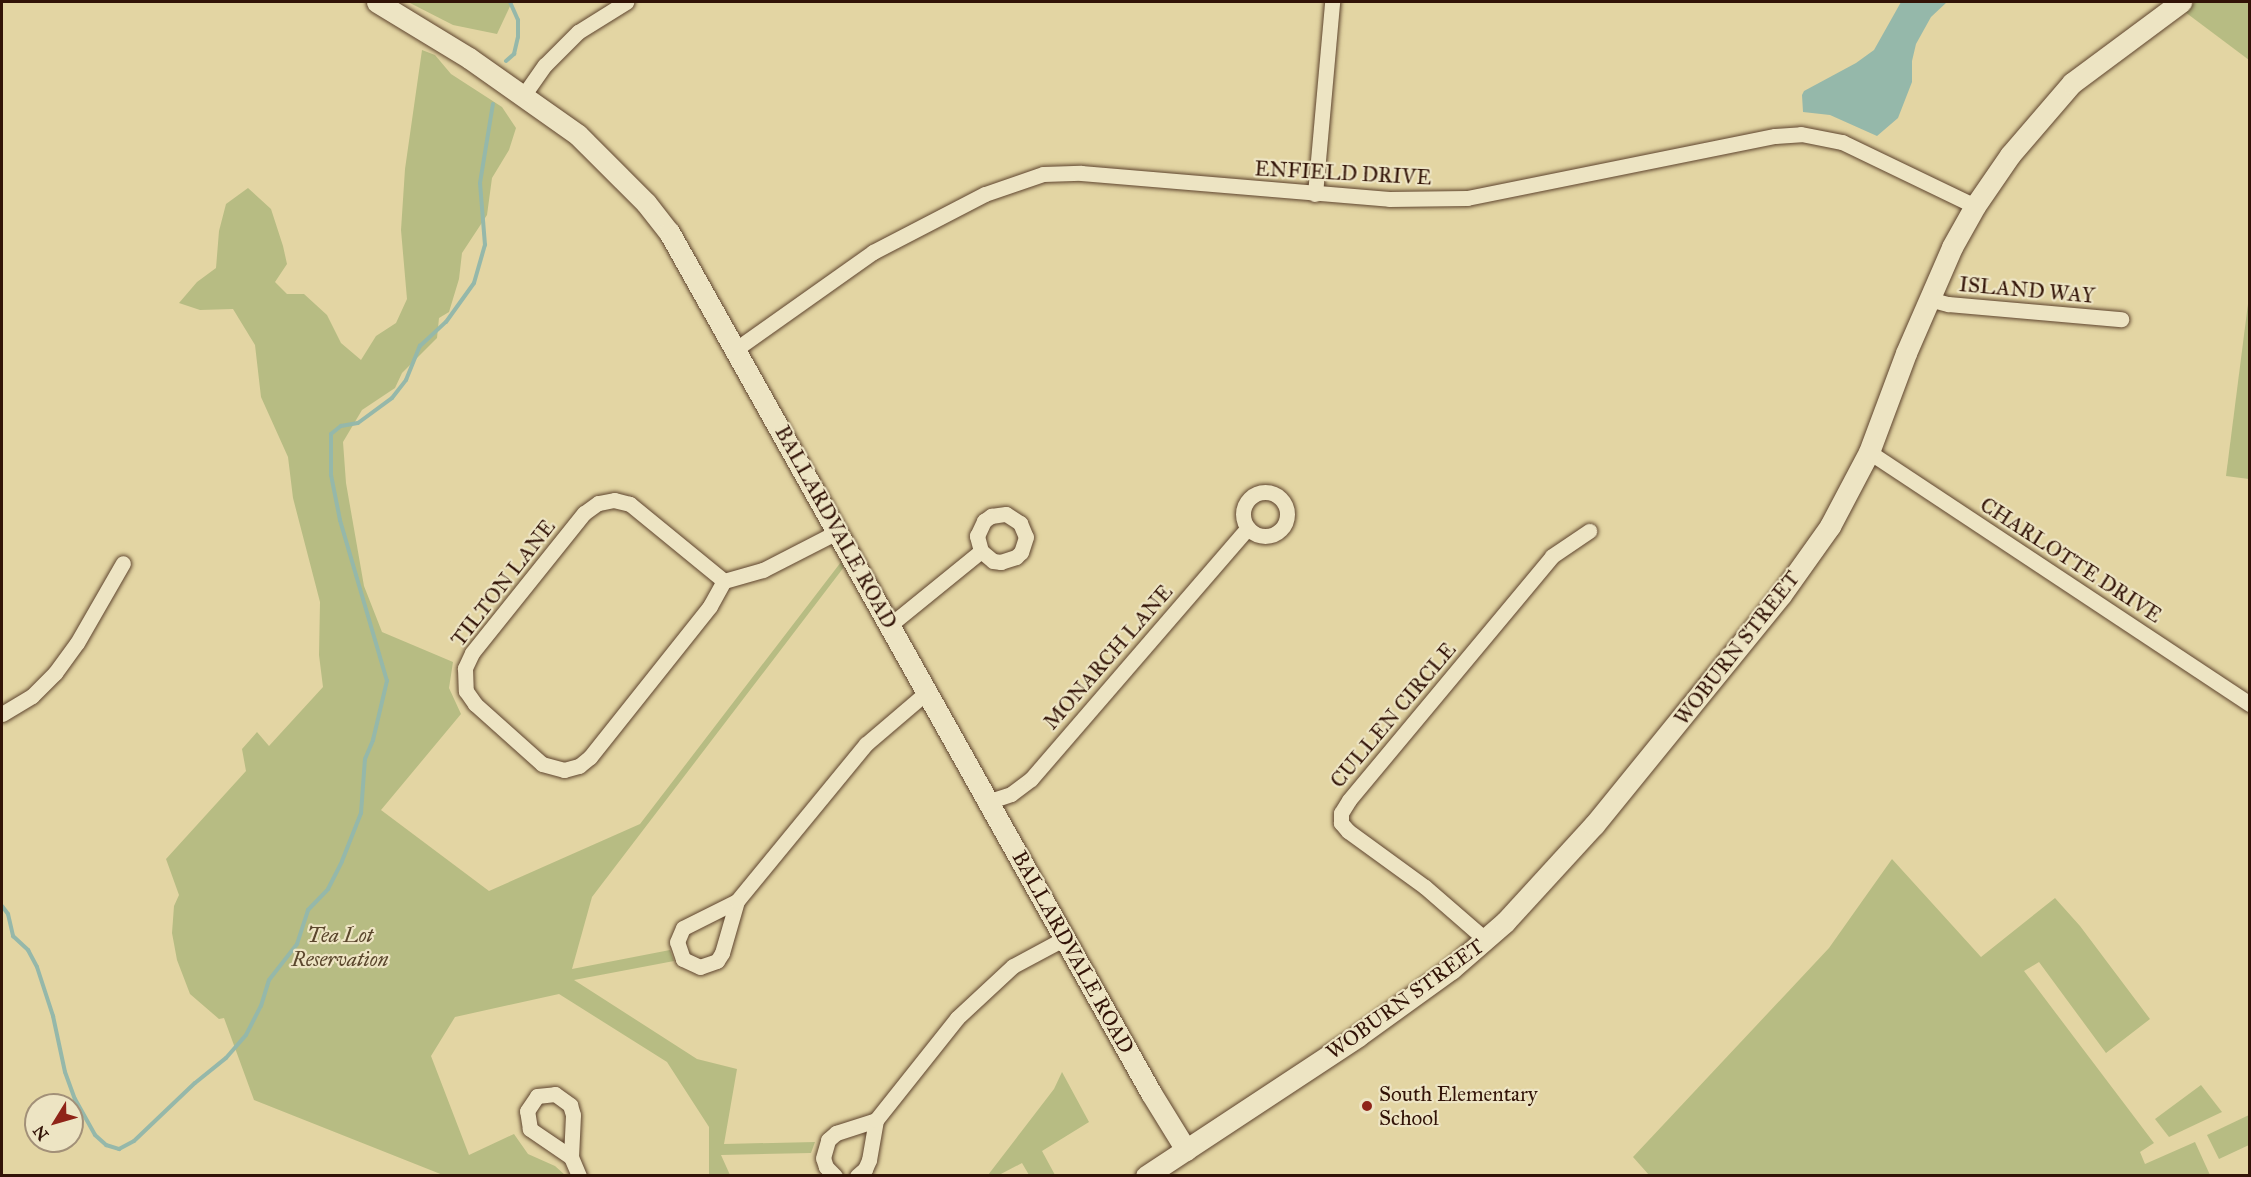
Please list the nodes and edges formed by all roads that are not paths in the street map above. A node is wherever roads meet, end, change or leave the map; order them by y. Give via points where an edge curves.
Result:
1 (377, 2) edge
2 (626, 2) edge
3 (1332, 2) edge
4 (2181, 2) edge
5 (523, 96) junction
6 (1315, 194) junction
7 (1975, 206) junction
8 (1929, 299) junction
9 (2121, 319) dead end
10 (736, 349) junction
11 (1869, 452) junction
12 (1248, 528) dead end
13 (838, 531) junction
14 (1590, 531) dead end
15 (981, 551) dead end
16 (123, 563) dead end
17 (723, 581) junction
18 (890, 625) junction
19 (928, 691) junction
20 (2250, 704) edge
21 (2, 714) edge
22 (990, 801) junction
23 (737, 901) junction
24 (1065, 938) junction
25 (1486, 940) junction
26 (876, 1120) junction
27 (1186, 1150) junction
28 (571, 1157) dead end
29 (579, 1176) edge
30 (835, 1176) edge
31 (857, 1176) edge
32 (1146, 1176) edge

1 - 5 street, BALLARDVALE ROAD via 470,58
2 - 5 street via 578,32
3 - 6 street
4 - 7 street, WOBURN STREET via 2064,90 2024,136
5 - 10 street, BALLARDVALE ROAD via 578,135 646,203 680,249
6 - 7 street, ENFIELD DRIVE via 1422,200 1476,197 1801,134 1826,137 1857,148
6 - 10 street, ENFIELD DRIVE via 1081,172 1029,177 985,194 873,252
7 - 8 street, WOBURN STREET
8 - 9 street, ISLAND WAY via 1948,304
8 - 11 street, WOBURN STREET
10 - 13 street, BALLARDVALE ROAD
11 - 20 street, CHARLOTTE DRIVE
11 - 25 street, WOBURN STREET via 1830,526 1781,595 1614,803
12 - 22 street, MONARCH LANE via 1031,779 1011,794
13 - 17 street via 763,570
13 - 18 street, BALLARDVALE ROAD
14 - 25 street, CULLEN CIRCLE via 1552,556 1341,813 1341,823 1348,831 1425,887
15 - 18 street
16 - 21 street via 55,673 32,696
17 - 17 street, TILTON LANE via 710,606 579,766 564,770 542,764 475,704 466,691 465,668 472,653 584,513 598,503 614,500 630,504
18 - 19 street, BALLARDVALE ROAD
19 - 22 street, BALLARDVALE ROAD
19 - 23 street via 866,744
22 - 24 street, BALLARDVALE ROAD
23 - 23 street via 682,928 677,942 683,959 700,967 717,961
24 - 26 street via 1021,961 974,1001 941,1036
24 - 27 street, BALLARDVALE ROAD
25 - 27 street, WOBURN STREET via 1412,999
26 - 30 street via 836,1133 828,1140 823,1158
26 - 31 street via 867,1165
27 - 32 street, WOBURN STREET
28 - 29 street

